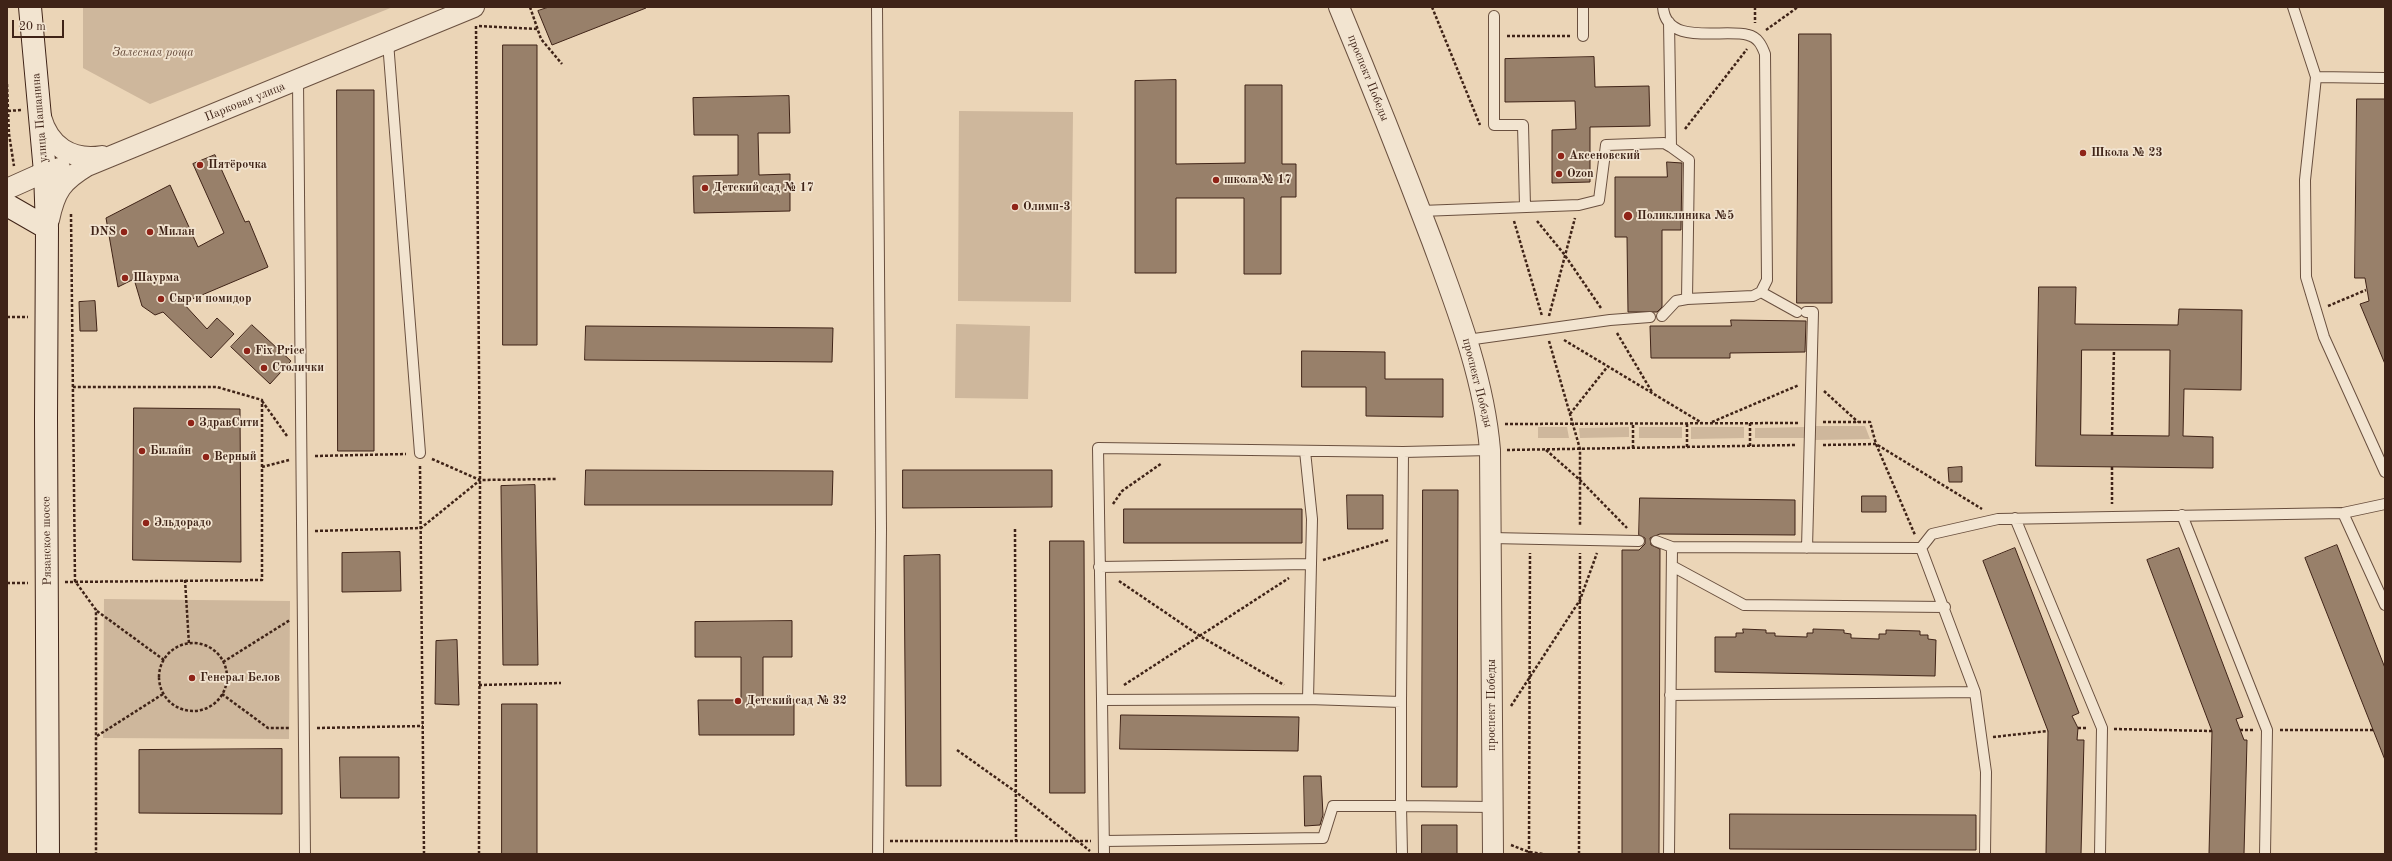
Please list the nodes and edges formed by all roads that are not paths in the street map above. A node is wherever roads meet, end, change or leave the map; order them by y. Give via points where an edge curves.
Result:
1 (30, 7) edge
2 (877, 7) edge
3 (1339, 7) edge
4 (1583, 7) edge
5 (1663, 7) edge
6 (2293, 7) edge
7 (473, 14) edge
8 (1494, 16) dead end
9 (1669, 22) junction
10 (1583, 36) road end
11 (388, 42) junction
12 (2316, 77) junction
13 (2385, 78) edge
14 (298, 81) junction
15 (39, 109) junction
16 (1670, 147) junction
17 (114, 154) junction
18 (45, 172) junction
19 (7, 189) edge
20 (7, 205) edge
21 (1525, 206) junction
22 (1421, 211) junction
23 (47, 228) junction
24 (1761, 292) junction
25 (1686, 299) junction
26 (1662, 316) dead end
27 (1650, 317) dead end
28 (1467, 340) junction
29 (1490, 450) junction
30 (1305, 451) junction
31 (1403, 452) junction
32 (420, 453) road end
33 (2385, 472) edge
34 (2385, 504) edge
35 (2342, 513) junction
36 (2182, 516) junction
37 (2015, 518) junction
38 (1491, 538) junction
39 (1639, 541) road end
40 (1656, 541) dead end
41 (1672, 547) junction
42 (1807, 548) junction
43 (1921, 548) junction
44 (1311, 564) junction
45 (1672, 566) junction
46 (1099, 567) junction
47 (2385, 605) edge
48 (1945, 607) junction
49 (1975, 692) junction
50 (1670, 695) junction
51 (1308, 699) junction
52 (1102, 700) junction
53 (1401, 702) junction
54 (1401, 806) junction
55 (1493, 808) junction
56 (1104, 841) junction
57 (1493, 846) edge
58 (48, 854) edge
59 (305, 854) edge
60 (878, 854) edge
61 (1104, 854) edge
62 (1402, 854) edge
63 (1669, 854) edge
64 (1986, 854) edge
65 (2100, 854) edge
66 (2266, 854) edge

1 - 15 main road, улица Пашанина
2 - 60 lane via 880,530
3 - 22 street, проспект Победы
4 - 10 lane
5 - 9 lane
6 - 12 lane
7 - 11 street, Парковая улица
8 - 21 lane via 1494,125 1523,125
9 - 16 lane
9 - 24 lane via 1678,29 1692,33 1748,34 1762,45 1766,54 1767,280
11 - 14 street, Парковая улица
11 - 32 lane
12 - 13 lane
12 - 33 lane via 2305,180 2306,277 2324,337
14 - 17 street, Парковая улица
14 - 59 lane
15 - 17 street via 45,130 63,152 93,158
15 - 18 main road, улица Пашанина
16 - 21 lane via 1664,142 1606,145 1599,200 1579,205
16 - 25 lane via 1689,160
17 - 18 street
17 - 23 street, Парковая улица via 88,166 63,183 53,201
18 - 19 street
18 - 23 main road, улица Пашанина
20 - 23 main road
21 - 22 lane
22 - 28 street, проспект Победы
23 - 58 main road, Рязанское шоссе
24 - 25 lane via 1742,298
24 - 42 lane via 1802,312 1813,312
25 - 26 lane via 1676,301
27 - 28 lane via 1610,320
28 - 29 street, проспект Победы via 1488,424
29 - 31 lane
29 - 38 street, проспект Победы
30 - 31 lane
30 - 44 lane via 1312,519
30 - 46 lane via 1098,448
31 - 53 lane
34 - 35 lane
35 - 36 lane
35 - 47 lane
36 - 37 lane
36 - 66 lane via 2267,730
37 - 43 lane via 1998,519 1932,534
37 - 65 lane via 2102,728
38 - 39 lane
38 - 55 street, проспект Победы
40 - 41 lane
41 - 42 lane
41 - 45 lane
42 - 43 lane
43 - 48 lane
44 - 46 lane
44 - 51 lane
45 - 48 lane via 1744,605
45 - 50 lane
46 - 52 lane
48 - 49 lane
49 - 50 lane
49 - 64 lane via 1986,772
50 - 63 lane
51 - 52 lane
51 - 53 lane
52 - 56 lane
53 - 54 lane
54 - 55 lane
54 - 56 lane via 1334,806 1322,838
54 - 62 lane
55 - 57 street, проспект Победы
56 - 61 lane

